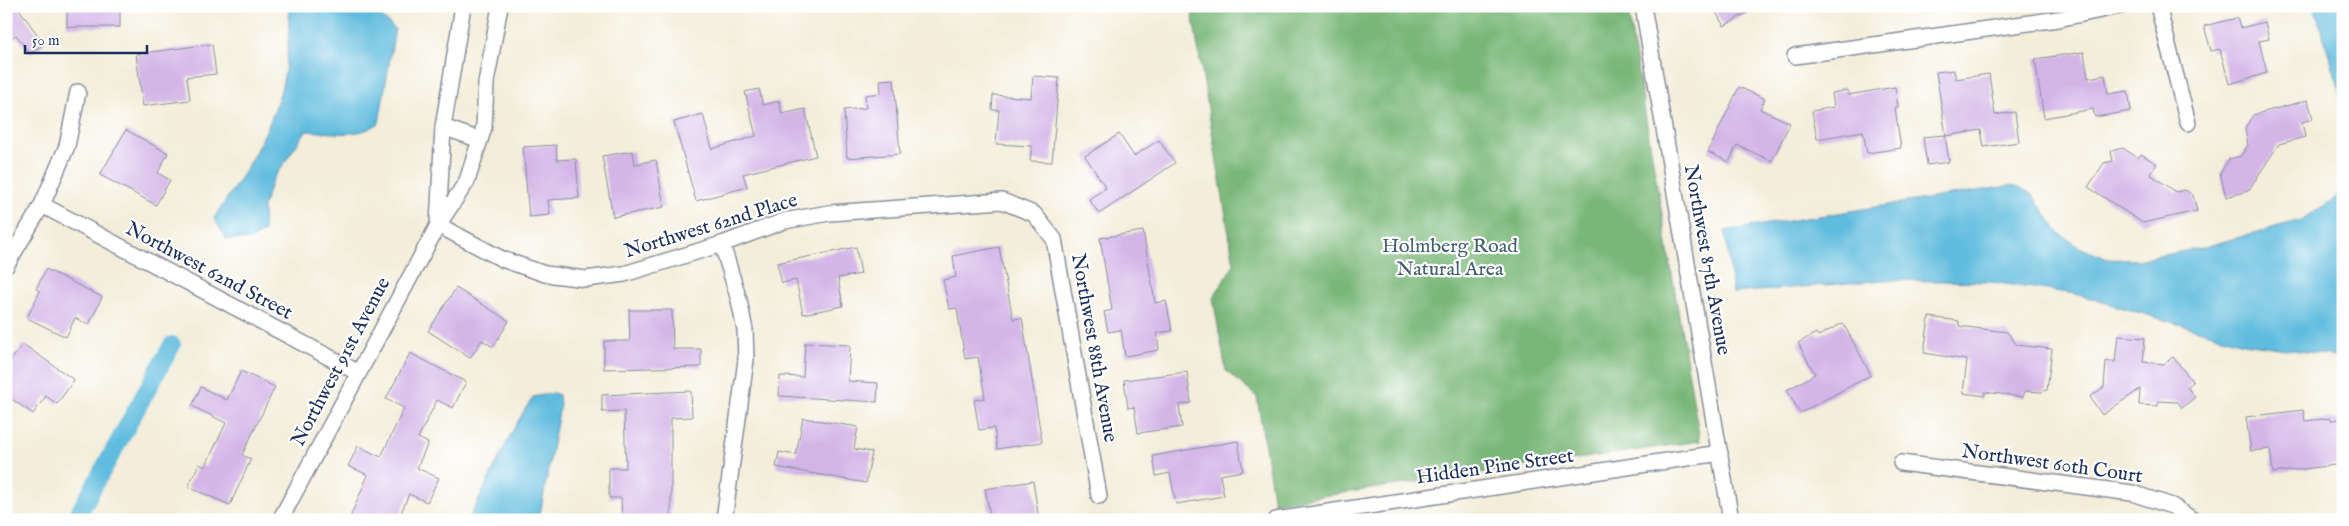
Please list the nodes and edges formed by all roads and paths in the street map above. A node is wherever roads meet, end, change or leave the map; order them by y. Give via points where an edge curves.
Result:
1 (463, 6) edge
2 (500, 6) edge
3 (1643, 6) edge
4 (2120, 6) edge
5 (2158, 6) edge
6 (1795, 56) dead end
7 (78, 92) dead end
8 (2188, 123) dead end
9 (444, 127) junction
10 (480, 140) junction
11 (42, 205) junction
12 (1034, 214) joint
13 (438, 224) junction
14 (722, 244) junction
15 (6, 266) edge
16 (357, 372) junction
17 (1720, 454) junction
18 (1901, 463) dead end
19 (1099, 496) dead end
20 (280, 520) edge
21 (724, 520) edge
22 (1276, 520) edge
23 (1731, 520) edge
24 (2193, 520) edge

1 - 9 street, Northwest 91st Avenue
2 - 10 street, Northwest 91st Avenue
3 - 17 street, Northwest 87th Avenue
4 - 6 street via 2058,19
5 - 8 street
7 - 11 street via 67,146
9 - 10 street
9 - 13 street, Northwest 91st Avenue
10 - 13 street, Northwest 91st Avenue via 467,181
11 - 15 street
11 - 16 street, Northwest 62nd Street
12 - 14 street, Northwest 62nd Place via 1002,201 829,213 784,221
12 - 19 street, Northwest 88th Avenue via 1054,239
13 - 14 street, Northwest 62nd Place via 502,259 546,274 586,279 624,274
13 - 16 street, Northwest 91st Avenue
14 - 21 street via 739,300 746,360
16 - 20 street, Northwest 91st Avenue
17 - 22 street, Hidden Pine Street
17 - 23 street, Northwest 87th Avenue
18 - 24 street, Northwest 60th Court via 2132,493 2172,506

